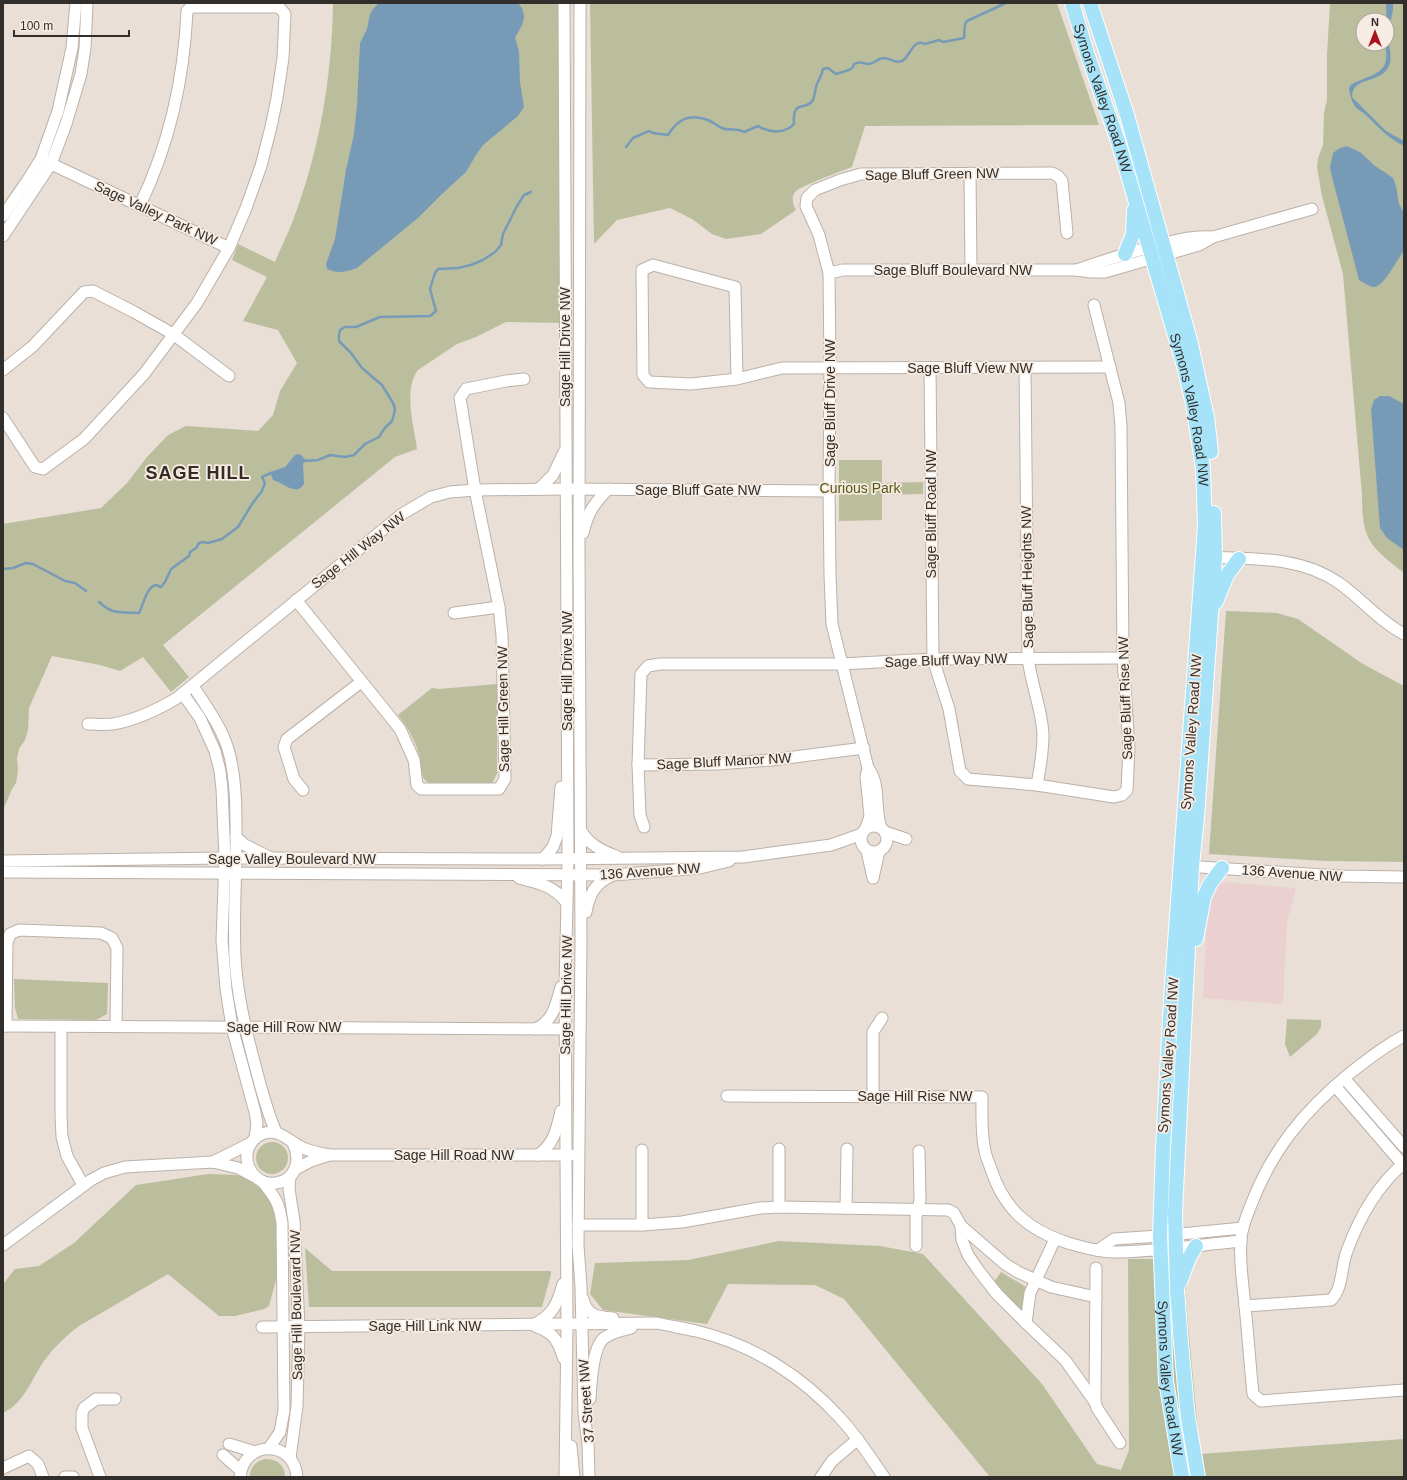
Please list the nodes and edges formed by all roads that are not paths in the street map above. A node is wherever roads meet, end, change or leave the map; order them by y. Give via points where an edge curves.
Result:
1 (76, 3) edge
2 (87, 3) edge
3 (564, 3) edge
4 (580, 3) edge
5 (1072, 3) edge
6 (1090, 3) edge
7 (41, 159) junction
8 (51, 164) junction
9 (970, 173) junction
10 (1134, 196) junction
11 (140, 205) junction
12 (1312, 209) dead end
13 (3, 216) edge
14 (1067, 233) dead end
15 (3, 236) edge
16 (229, 248) junction
17 (1165, 249) junction
18 (1150, 253) junction
19 (1125, 254) junction
20 (971, 270) junction
21 (1076, 270) junction
22 (829, 273) junction
23 (1094, 305) dead end
24 (173, 334) junction
25 (1110, 367) junction
26 (830, 368) junction
27 (930, 368) junction
28 (1025, 368) junction
29 (3, 370) edge
30 (229, 376) dead end
31 (524, 379) dead end
32 (737, 379) junction
33 (3, 418) edge
34 (566, 449) junction
35 (566, 488) junction
36 (539, 489) junction
37 (579, 489) junction
38 (608, 489) junction
39 (475, 490) junction
40 (829, 491) junction
41 (579, 551) junction
42 (1209, 557) junction
43 (1239, 559) junction
44 (296, 600) junction
45 (499, 607) junction
46 (454, 613) dead end
47 (1211, 615) junction
48 (1404, 634) edge
49 (1028, 658) junction
50 (1123, 658) junction
51 (932, 659) junction
52 (841, 664) junction
53 (361, 682) junction
54 (193, 686) junction
55 (184, 694) junction
56 (88, 724) dead end
57 (864, 748) junction
58 (567, 757) junction
59 (638, 765) junction
60 (868, 768) junction
61 (1037, 785) junction
62 (304, 790) dead end
63 (644, 827) dead end
64 (883, 830) junction
65 (581, 831) junction
66 (864, 831) junction
67 (236, 837) junction
68 (831, 845) junction
69 (883, 848) junction
70 (865, 849) junction
71 (743, 857) junction
72 (620, 858) junction
73 (230, 859) junction
74 (273, 859) junction
75 (543, 859) junction
76 (568, 859) junction
77 (581, 859) junction
78 (3, 860) edge
79 (1186, 866) junction
80 (1222, 868) junction
81 (3, 872) edge
82 (224, 873) junction
83 (235, 873) junction
84 (505, 874) junction
85 (568, 874) junction
86 (581, 875) junction
87 (613, 875) junction
88 (1404, 877) edge
89 (566, 902) junction
90 (581, 941) junction
91 (1188, 959) junction
92 (566, 965) junction
93 (581, 965) junction
94 (882, 1018) dead end
95 (4, 1026) edge
96 (61, 1026) junction
97 (116, 1026) junction
98 (232, 1027) junction
99 (244, 1027) junction
100 (536, 1029) junction
101 (565, 1029) junction
102 (1404, 1036) edge
103 (1344, 1078) junction
104 (1335, 1086) junction
105 (565, 1094) junction
106 (727, 1096) dead end
107 (872, 1096) junction
108 (276, 1132) junction
109 (253, 1141) junction
110 (293, 1143) junction
111 (1404, 1147) edge
112 (779, 1149) dead end
113 (846, 1149) dead end
114 (642, 1150) dead end
115 (920, 1152) dead end
116 (330, 1155) junction
117 (538, 1155) junction
118 (566, 1155) junction
119 (578, 1155) junction
120 (214, 1162) junction
121 (1404, 1164) edge
122 (292, 1173) junction
123 (259, 1179) junction
124 (83, 1185) junction
125 (779, 1207) junction
126 (846, 1208) junction
127 (917, 1209) junction
128 (578, 1225) junction
129 (642, 1225) junction
130 (961, 1226) junction
131 (1243, 1228) junction
132 (1055, 1239) junction
133 (1176, 1241) junction
134 (1240, 1242) junction
135 (1160, 1243) junction
136 (3, 1245) edge
137 (916, 1246) dead end
138 (1196, 1246) junction
139 (1096, 1268) dead end
140 (566, 1271) junction
141 (1036, 1281) junction
142 (580, 1287) junction
143 (1177, 1290) junction
144 (1096, 1297) junction
145 (1245, 1306) junction
146 (657, 1323) junction
147 (1026, 1323) junction
148 (582, 1324) junction
149 (533, 1325) junction
150 (567, 1325) junction
151 (262, 1327) dead end
152 (284, 1327) junction
153 (299, 1327) junction
154 (1095, 1365) junction
155 (566, 1366) junction
156 (1074, 1372) junction
157 (1404, 1390) edge
158 (566, 1394) junction
159 (115, 1399) dead end
160 (1095, 1402) junction
161 (858, 1439) junction
162 (1120, 1443) dead end
163 (229, 1444) dead end
164 (588, 1444) junction
165 (269, 1448) junction
166 (255, 1452) junction
167 (223, 1455) dead end
168 (290, 1458) junction
169 (564, 1465) junction
170 (3, 1468) edge
171 (240, 1474) edge
172 (298, 1475) edge
173 (43, 1477) edge
174 (65, 1477) edge
175 (73, 1477) edge
176 (100, 1477) edge
177 (560, 1477) edge
178 (565, 1477) edge
179 (574, 1477) edge
180 (590, 1477) edge
181 (821, 1477) edge
182 (884, 1477) edge
183 (1182, 1477) edge
184 (1198, 1477) edge

1 - 7 street via 66,80
2 - 8 street via 81,74
3 - 34 street, Sage Hill Drive NW
4 - 37 street, Sage Hill Drive NW
5 - 10 main road, Symons Valley Road NW
6 - 17 main road, Symons Valley Road NW via 1118,86
7 - 8 street, Sage Valley Park NW
7 - 13 street
8 - 11 street, Sage Valley Park NW
8 - 15 street
9 - 14 street, Sage Bluff Green NW via 1052,173 1058,176 1062,181
9 - 20 street
9 - 22 street, Sage Bluff Green NW via 861,174 815,190 807,198 806,206
10 - 18 main road, Symons Valley Road NW
10 - 19 main road via 1133,234
11 - 16 street, Sage Valley Park NW
11 - 16 street via 153,177 176,104 187,11 191,7 279,7 285,14 283,58 277,98 261,166
12 - 17 street, Sage Bluff Boulevard NW via 1213,237 1199,245
16 - 24 street, Sage Valley Park NW via 197,303
17 - 18 street, Sage Bluff Boulevard NW
17 - 42 main road, Symons Valley Road NW via 1190,340 1207,417 1213,475
18 - 19 street, Sage Bluff Boulevard NW
18 - 21 street, Sage Bluff Boulevard NW via 1098,273
18 - 42 main road, Symons Valley Road NW via 1184,366 1196,419 1203,468
19 - 21 street, Sage Bluff Boulevard NW
20 - 21 street, Sage Bluff Boulevard NW
20 - 22 street, Sage Bluff Boulevard NW via 843,270
22 - 26 street, Sage Bluff Drive NW
23 - 25 street, Sage Bluff Rise NW
24 - 29 street via 93,291 84,292 33,346
24 - 30 street
24 - 33 street, Sage Valley Park NW via 144,374 84,439 42,470 35,467
25 - 28 street, Sage Bluff View NW
25 - 50 street, Sage Bluff Rise NW via 1119,403 1121,427
26 - 27 street, Sage Bluff View NW
26 - 32 street, Sage Bluff View NW via 782,368
26 - 40 street, Sage Bluff Drive NW
27 - 28 street, Sage Bluff View NW
27 - 51 street, Sage Bluff Road NW
28 - 49 street, Sage Bluff Heights NW
31 - 39 street, Sage Hill Green NW via 466,389 460,398
32 - 32 street, Sage Bluff View NW via 691,384 649,382 643,375 642,270 653,265 735,287
34 - 35 street, Sage Hill Drive NW
34 - 36 street via 553,475
35 - 36 street, Sage Hill Way NW
35 - 37 street, Sage Bluff Gate NW
35 - 58 street, Sage Hill Drive NW
36 - 39 street, Sage Hill Way NW
37 - 38 street, Sage Bluff Gate NW
37 - 41 street, Sage Hill Drive NW
38 - 40 street, Sage Bluff Gate NW
38 - 41 street via 588,513
39 - 44 street, Sage Hill Way NW via 431,497 402,514
39 - 45 street, Sage Hill Green NW
40 - 52 street, Sage Bluff Drive NW via 832,624
41 - 65 street, Sage Hill Drive NW
42 - 43 street
42 - 47 main road, Symons Valley Road NW
42 - 79 main road, Symons Valley Road NW
43 - 47 main road via 1227,576
43 - 48 street via 1289,562 1318,570 1340,584 1379,618
44 - 53 street, Sage Hill Green NW
44 - 54 street, Sage Hill Way NW
45 - 46 street
45 - 53 street, Sage Hill Green NW via 502,635 505,779 499,789 421,789 417,785 414,760 405,738 388,713
47 - 79 main road, Symons Valley Road NW via 1197,817
49 - 50 street, Sage Bluff Way NW
49 - 51 street, Sage Bluff Way NW
49 - 61 street, Sage Bluff Heights NW via 1043,735
50 - 61 street, Sage Bluff Rise NW via 1130,747 1127,790 1122,795 1114,797
51 - 52 street, Sage Bluff Way NW
51 - 61 street, Sage Bluff Rise NW via 949,709 960,771 968,779
52 - 57 street, Sage Bluff Drive NW
52 - 59 street, Sage Bluff Manor NW via 648,666 641,674
53 - 62 street via 287,740 284,747 294,779
54 - 55 street, Sage Hill Way NW
54 - 67 street via 211,713 227,748 234,786
55 - 56 street, Sage Hill Way NW via 161,708 136,718 112,724
55 - 73 street via 200,718 215,751 220,771
57 - 59 street, Sage Bluff Manor NW via 732,763
57 - 60 street, Sage Bluff Drive NW
58 - 75 street via 562,778 557,836 553,847
58 - 76 street, Sage Hill Drive NW
59 - 63 street via 640,816
60 - 64 street, Sage Bluff Drive NW via 874,779 877,814
60 - 66 street, Sage Bluff Drive NW via 866,776 870,816
64 - 66 street via 874,826
64 - 69 street via 886,836
64 - 69 street via 906,839
65 - 72 street via 594,847
65 - 77 street, Sage Hill Drive NW
66 - 68 street, 136 Avenue NW
66 - 70 street via 860,841
67 - 73 street
67 - 74 street via 245,845
68 - 70 street, 136 Avenue NW
68 - 71 street, 136 Avenue NW
69 - 70 street via 871,852
69 - 70 street via 873,878
71 - 72 street, 136 Avenue NW
71 - 87 street, 136 Avenue NW via 700,868
72 - 77 street, 136 Avenue NW
73 - 74 street, Sage Valley Boulevard NW
73 - 78 street, Sage Valley Boulevard NW
73 - 82 street
73 - 83 street
74 - 75 street, Sage Valley Boulevard NW
75 - 76 street, Sage Valley Boulevard NW
76 - 77 street, Sage Valley Boulevard NW
76 - 85 street, Sage Hill Drive NW
77 - 86 street, Sage Hill Drive NW
79 - 80 street, 136 Avenue NW
79 - 91 main road, Symons Valley Road NW
79 - 135 main road, Symons Valley Road NW via 1166,1090
80 - 88 street, 136 Avenue NW via 1339,876
80 - 91 main road via 1204,897 1195,947
81 - 82 street, Sage Valley Boulevard NW
82 - 83 street, Sage Valley Boulevard NW
82 - 98 street via 223,948
83 - 84 street, Sage Valley Boulevard NW
83 - 99 street via 235,958
84 - 85 street, Sage Valley Boulevard NW
84 - 89 street via 549,887 557,891
85 - 86 street, Sage Valley Boulevard NW
85 - 89 street, Sage Hill Drive NW
86 - 87 street, 136 Avenue NW
86 - 90 street, Sage Hill Drive NW
87 - 90 street via 598,884 588,901
89 - 92 street, Sage Hill Drive NW
90 - 93 street, Sage Hill Drive NW
91 - 133 main road, Symons Valley Road NW via 1180,1093
92 - 93 street
92 - 100 street via 554,1011 547,1022
92 - 101 street, Sage Hill Drive NW
93 - 119 street, Sage Hill Drive NW
94 - 107 street via 873,1032
95 - 96 street, Sage Hill Row NW
95 - 97 street via 6,943 13,931 19,930 101,933 112,938 116,948
96 - 97 street, Sage Hill Row NW
96 - 124 street via 62,1137 67,1156
97 - 98 street, Sage Hill Row NW
98 - 99 street, Sage Hill Row NW
98 - 109 street via 255,1112 257,1123
99 - 100 street, Sage Hill Row NW
99 - 108 street via 268,1114
100 - 101 street, Sage Hill Row NW
101 - 105 street, Sage Hill Drive NW
102 - 103 street via 1369,1058
103 - 104 street
103 - 111 street
104 - 121 street
104 - 131 street via 1307,1112 1267,1168
105 - 117 street via 552,1141
105 - 118 street, Sage Hill Drive NW
106 - 107 street, Sage Hill Rise NW
107 - 132 street, Sage Hill Rise NW via 982,1097 985,1151 1000,1191 1020,1218
108 - 109 street
108 - 110 street
109 - 120 street
109 - 123 street via 247,1150 247,1165 250,1172
110 - 116 street, Sage Hill Road NW
110 - 122 street via 298,1156
112 - 125 street
113 - 126 street
114 - 129 street
115 - 127 street via 920,1200
116 - 117 street, Sage Hill Road NW
116 - 122 street, Sage Hill Road NW via 318,1158
117 - 118 street, Sage Hill Road NW
118 - 119 street, Sage Hill Road NW
118 - 140 street, Sage Hill Drive NW
119 - 128 street, Sage Hill Drive NW
120 - 123 street via 238,1168
120 - 124 street via 125,1167 104,1173
121 - 145 street via 1390,1176 1370,1202 1358,1224 1346,1252 1336,1295 1331,1300
122 - 123 street via 277,1183
122 - 153 street, Sage Hill Boulevard NW via 289,1189 294,1220
123 - 152 street, Sage Hill Boulevard NW via 280,1207
124 - 136 street
125 - 126 street
125 - 129 street via 682,1222
126 - 127 street
127 - 130 street via 948,1210 954,1214
127 - 137 street
128 - 129 street
128 - 142 street, Sage Hill Drive NW
130 - 141 street via 1005,1264
130 - 147 street via 962,1240 968,1255 997,1294
131 - 133 street
131 - 134 street
132 - 135 street, Sage Hill Rise NW via 1098,1250 1114,1239
132 - 141 street
133 - 135 street, Sage Hill Rise NW
133 - 138 street
133 - 143 main road, Symons Valley Road NW
134 - 138 street
134 - 145 street
135 - 183 main road, Symons Valley Road NW via 1166,1381
138 - 143 main road
139 - 144 street
140 - 149 street via 560,1297 552,1312 544,1320
140 - 150 street, Sage Hill Drive NW
141 - 144 street
141 - 147 street via 1030,1293
142 - 146 street via 585,1307 592,1314
142 - 148 street, Sage Hill Drive NW
143 - 184 main road, Symons Valley Road NW via 1188,1418
144 - 154 street
145 - 157 street via 1253,1394 1261,1401
146 - 148 street
146 - 161 street via 697,1331 759,1354 791,1373 820,1397
146 - 164 street via 618,1331 603,1339 592,1368
147 - 156 street via 1055,1349
148 - 150 street
148 - 164 street, 37 Street NW via 584,1413
149 - 150 street, Sage Hill Link NW
149 - 153 street, Sage Hill Link NW
149 - 155 street via 554,1336
150 - 155 street, 37 Street NW
151 - 152 street, Sage Hill Link NW
152 - 153 street, Sage Hill Link NW
152 - 165 street, Sage Hill Boulevard NW via 283,1423
153 - 168 street, Sage Hill Boulevard NW via 297,1406
154 - 156 street via 1086,1373
154 - 160 street
155 - 158 street, 37 Street NW
156 - 160 street
158 - 169 street, 37 Street NW
158 - 179 street
159 - 176 street via 96,1399 84,1408 82,1413 82,1428
160 - 162 street
161 - 181 street via 832,1460
161 - 182 street
163 - 166 street
164 - 180 street, 37 Street NW
165 - 166 street
165 - 168 street via 281,1451
166 - 171 street via 246,1460
167 - 171 street
168 - 172 street
169 - 177 street
169 - 178 street, 37 Street NW
170 - 173 street via 29,1456 38,1464
174 - 175 street

